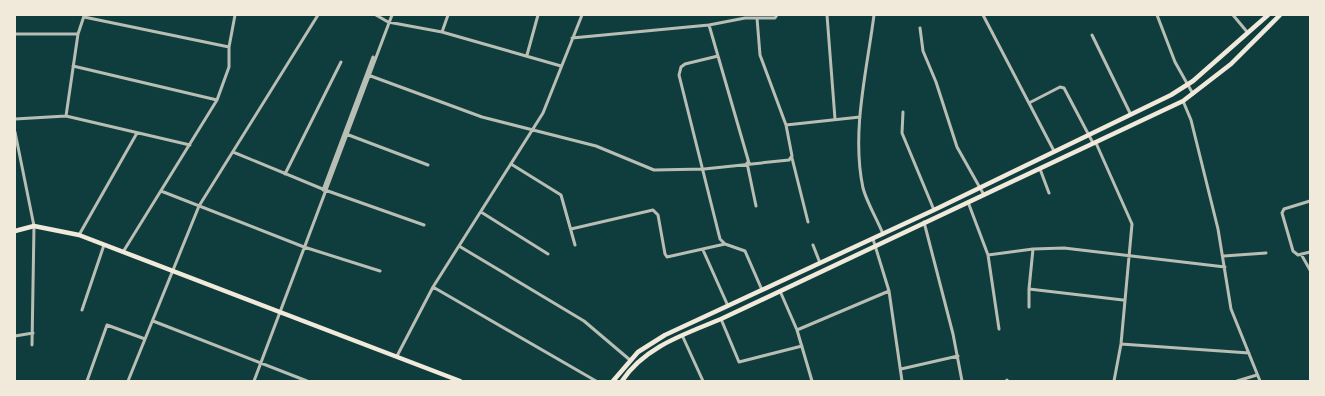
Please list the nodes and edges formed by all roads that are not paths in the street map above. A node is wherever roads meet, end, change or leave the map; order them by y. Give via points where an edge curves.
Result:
1 (235, 15) edge
2 (318, 15) edge
3 (376, 15) edge
4 (392, 15) edge
5 (448, 15) edge
6 (538, 15) edge
7 (582, 15) edge
8 (777, 15) edge
9 (827, 15) edge
10 (874, 15) edge
11 (983, 15) edge
12 (1157, 15) edge
13 (1233, 15) edge
14 (1268, 15) edge
15 (1280, 15) edge
16 (84, 16) edge
17 (757, 18) junction
18 (388, 21) junction
19 (709, 25) junction
20 (920, 28) dead end
21 (442, 32) junction
22 (15, 34) edge
23 (78, 34) junction
24 (1248, 34) junction
25 (1092, 35) dead end
26 (572, 38) junction
27 (229, 47) junction
28 (527, 55) junction
29 (718, 56) junction
30 (341, 62) dead end
31 (73, 66) junction
32 (561, 66) junction
33 (368, 76) junction
34 (1188, 85) junction
35 (1193, 94) junction
36 (217, 100) junction
37 (1183, 101) junction
38 (1029, 103) junction
39 (903, 112) dead end
40 (1131, 115) junction
41 (66, 116) junction
42 (860, 117) junction
43 (15, 119) edge
44 (835, 119) junction
45 (786, 124) junction
46 (532, 131) junction
47 (15, 132) edge
48 (137, 133) junction
49 (346, 134) junction
50 (1089, 135) junction
51 (1095, 143) junction
52 (190, 145) junction
53 (1054, 151) junction
54 (233, 152) junction
55 (792, 158) junction
56 (748, 163) junction
57 (511, 164) junction
58 (428, 165) dead end
59 (704, 169) junction
60 (1040, 169) junction
61 (285, 174) junction
62 (980, 187) junction
63 (324, 190) junction
64 (161, 191) junction
65 (1049, 193) dead end
66 (984, 195) junction
67 (1310, 201) edge
68 (968, 202) junction
69 (199, 206) junction
70 (756, 206) dead end
71 (934, 210) junction
72 (481, 212) junction
73 (808, 222) dead end
74 (924, 222) junction
75 (424, 225) dead end
76 (34, 226) junction
77 (571, 229) junction
78 (15, 231) edge
79 (883, 234) junction
80 (79, 235) junction
81 (873, 239) junction
82 (725, 244) junction
83 (104, 245) junction
84 (575, 245) dead end
85 (813, 245) dead end
86 (459, 246) junction
87 (875, 246) junction
88 (304, 247) junction
89 (1033, 248) junction
90 (703, 250) junction
91 (122, 252) junction
92 (1310, 252) edge
93 (1266, 253) dead end
94 (548, 254) dead end
95 (1301, 254) junction
96 (988, 255) junction
97 (1224, 256) junction
98 (1129, 257) junction
99 (820, 264) junction
100 (1225, 268) junction
101 (1310, 270) edge
102 (380, 271) dead end
103 (173, 272) junction
104 (433, 287) junction
105 (1029, 289) junction
106 (780, 290) junction
107 (762, 291) junction
108 (889, 291) junction
109 (1124, 300) junction
110 (728, 307) junction
111 (1029, 307) dead end
112 (82, 310) dead end
113 (280, 312) junction
114 (721, 319) junction
115 (153, 320) junction
116 (999, 329) dead end
117 (797, 330) junction
118 (33, 333) junction
119 (682, 335) junction
120 (15, 336) edge
121 (145, 340) junction
122 (1121, 344) junction
123 (32, 345) dead end
124 (802, 346) junction
125 (1249, 354) junction
126 (398, 356) junction
127 (958, 356) junction
128 (630, 360) junction
129 (261, 363) junction
130 (901, 369) junction
131 (1258, 375) junction
132 (87, 381) edge
133 (128, 381) edge
134 (254, 381) edge
135 (307, 381) edge
136 (460, 381) edge
137 (596, 381) edge
138 (613, 381) edge
139 (622, 381) edge
140 (703, 381) edge
141 (812, 381) edge
142 (902, 381) edge
143 (962, 381) edge
144 (1114, 381) edge
145 (1237, 381) edge
146 (1260, 381) edge

1 - 27 street
2 - 54 street
3 - 18 street
4 - 18 street
5 - 21 street
6 - 28 street
7 - 26 street
8 - 17 street via 774,18
9 - 44 street
10 - 42 street
11 - 38 street
12 - 34 street via 1175,62
13 - 24 street
14 - 24 main road
15 - 35 main road via 1231,64
16 - 23 street
16 - 27 street
17 - 19 street
17 - 45 street via 760,55
18 - 21 street
18 - 33 street
18 - 63 street
19 - 26 street
19 - 29 street
20 - 62 street via 923,51 957,147
21 - 28 street
22 - 23 street
23 - 31 street
24 - 34 main road
25 - 40 street
26 - 32 street
27 - 36 street via 228,68
28 - 32 street
29 - 56 street
29 - 59 street via 686,64 679,75
30 - 61 street
31 - 36 street
31 - 41 street
32 - 46 street via 543,113
33 - 46 street via 482,117
33 - 49 street
34 - 35 street
34 - 40 main road
35 - 37 main road
36 - 52 street
37 - 51 main road
37 - 97 street
38 - 50 street via 1064,88
38 - 53 street
39 - 71 street via 904,141
40 - 50 main road
41 - 43 street
41 - 48 street
42 - 44 street
42 - 79 street via 860,167 864,190
44 - 45 street
45 - 55 street
46 - 57 street
46 - 59 street via 596,146 654,170
47 - 76 street
48 - 52 street
48 - 80 street
49 - 58 street
49 - 63 street
50 - 51 street
50 - 53 main road
51 - 60 main road
51 - 98 street via 1132,224
52 - 64 street
53 - 62 main road
54 - 61 street
54 - 69 street
55 - 56 street
55 - 73 street
56 - 59 street
56 - 70 street
57 - 72 street
57 - 77 street via 561,195
59 - 82 street via 720,239
60 - 65 street
60 - 66 main road
61 - 63 street
62 - 66 street
62 - 71 main road
63 - 75 street
63 - 88 street
64 - 69 street
64 - 91 street
66 - 68 main road
67 - 95 street via 1282,211 1293,251
68 - 74 main road
68 - 96 street
69 - 88 street
69 - 103 street
71 - 79 main road
72 - 86 street
72 - 94 street
74 - 87 main road
74 - 127 street
76 - 78 main road
76 - 80 main road
76 - 118 street
77 - 84 street
77 - 90 street via 653,210 658,215 668,257
79 - 81 main road
80 - 83 main road
81 - 87 street
81 - 99 main road
82 - 90 street
82 - 107 street via 745,251
83 - 91 main road
83 - 112 street
85 - 99 street
86 - 104 street
86 - 128 street via 584,320
87 - 106 main road
87 - 108 street
88 - 102 street
88 - 113 street
89 - 96 street
89 - 98 street via 1064,248
89 - 105 street
90 - 110 street
91 - 103 main road
92 - 95 street
93 - 97 street
95 - 101 street
96 - 116 street
97 - 100 street
98 - 100 street
98 - 109 street
99 - 107 main road
100 - 125 street via 1233,315
103 - 113 main road
103 - 115 street
104 - 126 street
104 - 137 street
105 - 109 street
105 - 111 street
106 - 114 main road
106 - 117 street
107 - 110 main road
108 - 117 street
108 - 130 street
109 - 122 street
110 - 128 main road via 665,335
113 - 126 main road
113 - 129 street
114 - 119 main road
114 - 124 street via 740,362
115 - 121 street
115 - 129 street
117 - 124 street
118 - 120 street
118 - 123 street
119 - 139 main road via 643,358
119 - 140 street
121 - 132 street via 107,325
121 - 133 street
122 - 125 street
122 - 144 street
124 - 141 street
125 - 131 street
126 - 136 main road
127 - 130 street
127 - 143 street
128 - 138 main road
129 - 134 street
129 - 135 street
130 - 142 street
131 - 145 street
131 - 146 street

